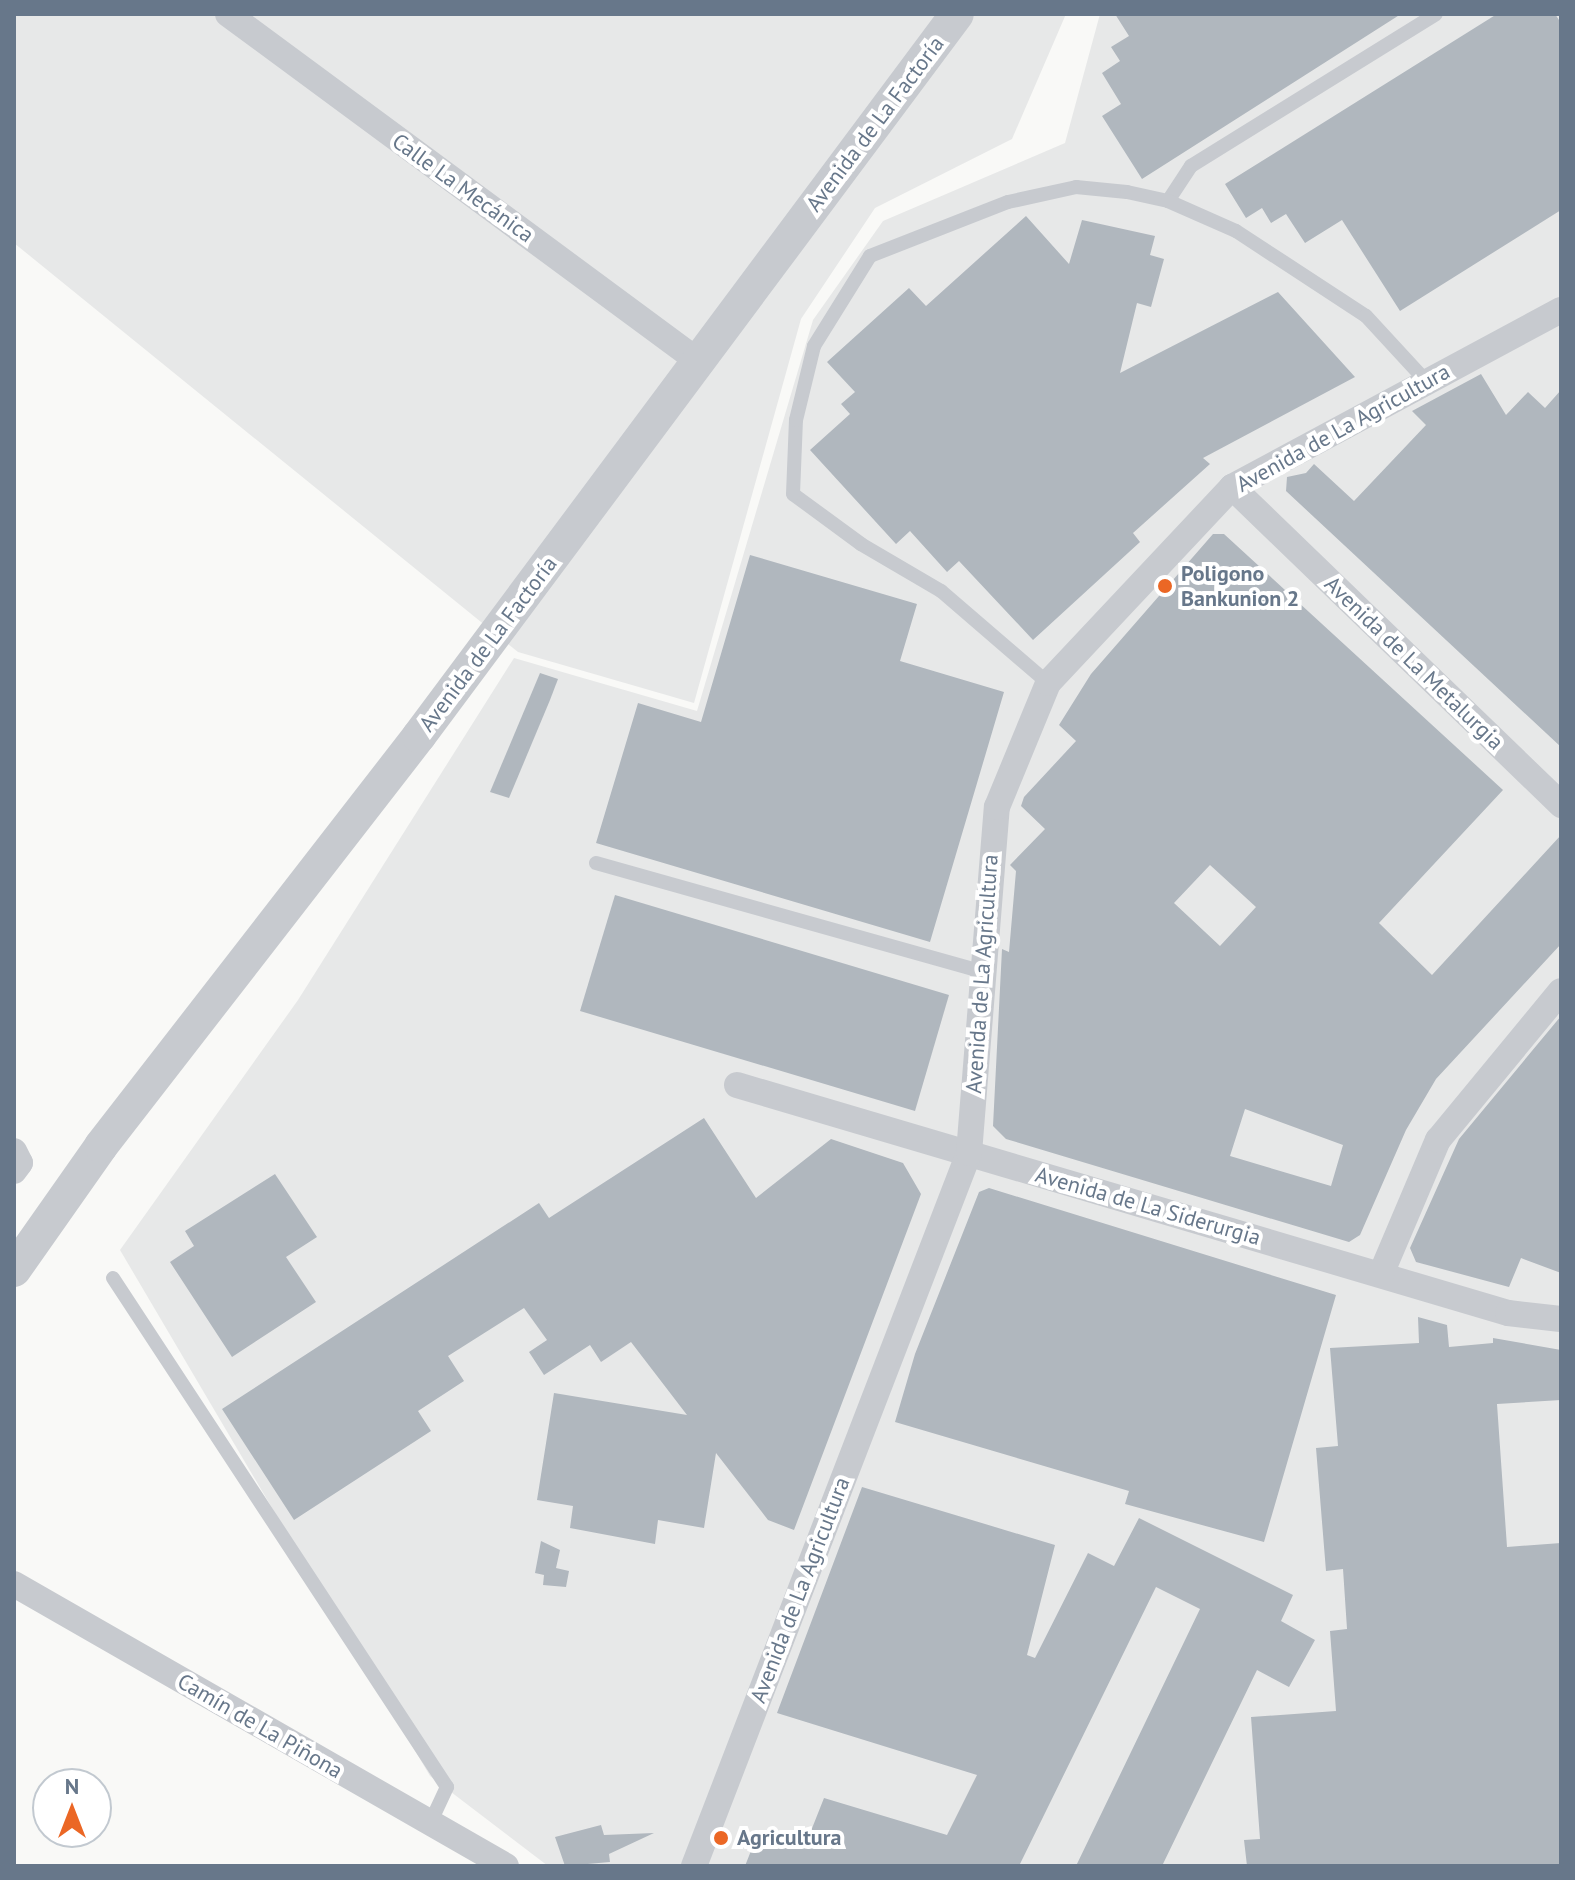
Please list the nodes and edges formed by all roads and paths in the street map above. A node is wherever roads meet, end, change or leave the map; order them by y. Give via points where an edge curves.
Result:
1 (228, 14) edge
2 (957, 14) edge
3 (1436, 14) edge
4 (1168, 201) junction
5 (1561, 310) edge
6 (698, 361) junction
7 (1426, 381) junction
8 (1232, 487) junction
9 (1048, 683) junction
10 (1561, 805) edge
11 (596, 863) dead end
12 (981, 971) junction
13 (1561, 991) edge
14 (737, 1085) dead end
15 (14, 1151) edge
16 (969, 1153) junction
17 (14, 1171) edge
18 (14, 1270) edge
19 (1381, 1274) junction
20 (113, 1278) dead end
21 (1561, 1319) edge
22 (14, 1584) edge
23 (430, 1823) junction
24 (506, 1866) edge
25 (694, 1866) edge

1 - 6 street, Calle La Mecánica
2 - 6 street, Avenida de La Factoría
3 - 4 lane via 1191,166
4 - 7 lane via 1236,231 1366,316
4 - 9 lane via 1076,187 1008,202 887,247 870,256 814,346 796,420 793,494 861,544 941,591
5 - 7 street, Avenida de La Agricultura
6 - 18 street, Avenida de La Factoría via 419,736 101,1146
7 - 8 street, Avenida de La Agricultura
8 - 9 street, Avenida de La Agricultura
8 - 10 street, Avenida de La Metalurgia
9 - 12 street, Avenida de La Agricultura via 997,807
11 - 12 lane
12 - 16 street, Avenida de La Agricultura
13 - 19 street via 1438,1140
14 - 16 street, Avenida de La Siderurgia
15 - 17 street via 20,1163
16 - 19 street, Avenida de La Siderurgia
16 - 25 street, Avenida de La Agricultura
19 - 21 street, Avenida de La Siderurgia via 1508,1313
20 - 23 lane via 447,1787
22 - 23 street, Camín de La Piñona
23 - 24 street, Camín de La Piñona

